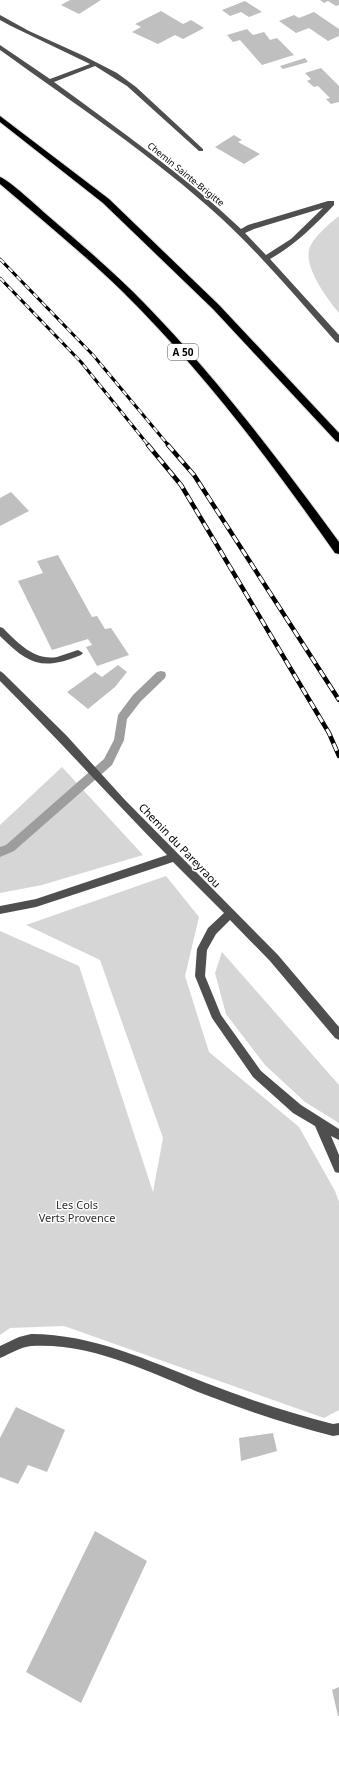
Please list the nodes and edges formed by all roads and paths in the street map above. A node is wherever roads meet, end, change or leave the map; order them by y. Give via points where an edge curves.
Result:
1 (0, 17) edge
2 (0, 48) edge
3 (95, 64) junction
4 (49, 82) junction
5 (0, 118) edge
6 (201, 150) dead end
7 (0, 180) edge
8 (339, 197) edge
9 (331, 203) junction
10 (240, 233) junction
11 (265, 258) junction
12 (339, 340) edge
13 (339, 439) edge
14 (339, 550) edge
15 (0, 630) edge
16 (78, 653) dead end
17 (0, 676) edge
18 (175, 857) junction
19 (0, 910) edge
20 (230, 914) junction
21 (339, 1035) edge
22 (319, 1122) junction
23 (339, 1135) edge
24 (339, 1168) edge
25 (0, 1352) edge
26 (339, 1429) edge

1 - 3 street via 15,27
2 - 4 street, Chemin Sainte-Brigitte
3 - 4 street
3 - 6 street via 129,83 146,101 187,134
4 - 10 street, Chemin Sainte-Brigitte via 207,202
5 - 13 highway via 106,201 216,307
7 - 14 highway, A 50 via 142,306 270,455
8 - 9 street
9 - 10 street via 251,227
9 - 11 street via 286,248
10 - 11 street, Chemin Sainte-Brigitte
11 - 12 street, Chemin Sainte-Brigitte
15 - 16 street via 15,646 39,660 53,661
17 - 18 street, Chemin du Pareyraou via 63,738
18 - 19 street via 36,903
18 - 20 street, Chemin du Pareyraou
20 - 21 street, Chemin du Pareyraou via 274,958
20 - 22 street via 212,931 202,949 200,976 217,1018 257,1074 297,1109
22 - 23 street
22 - 24 street
25 - 26 street via 29,1340 70,1341 128,1357 278,1415 333,1430

